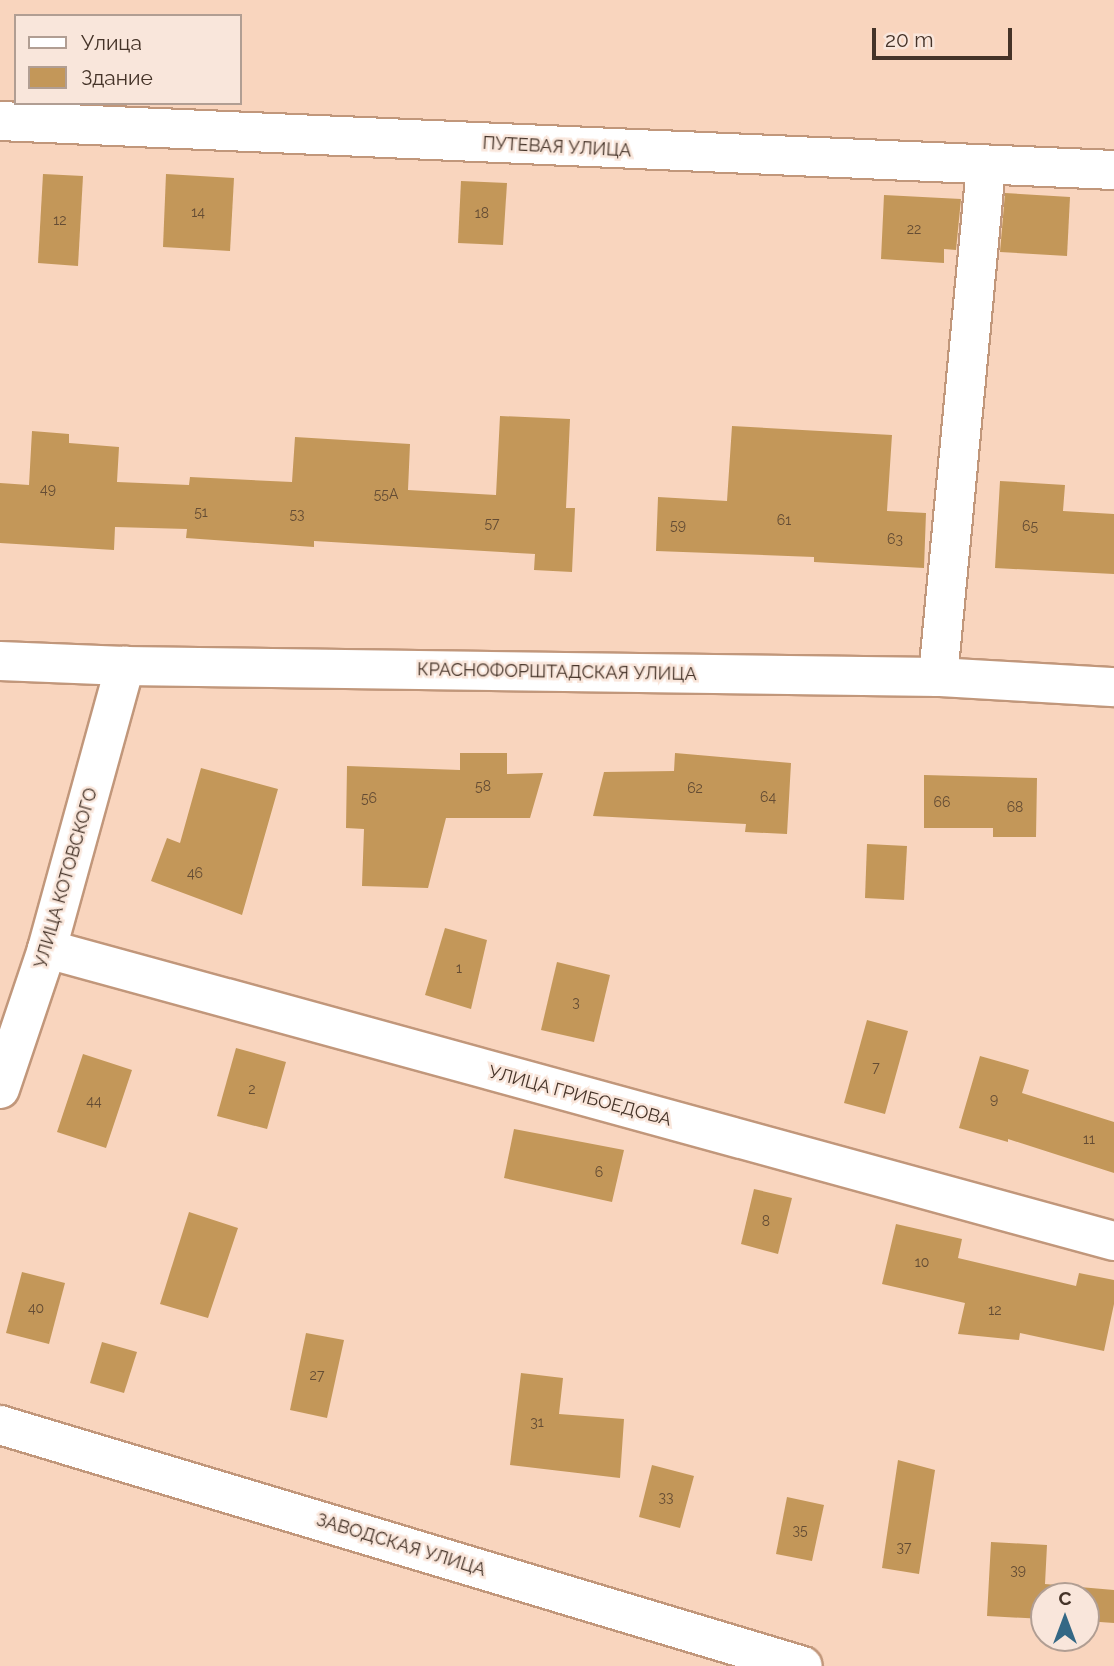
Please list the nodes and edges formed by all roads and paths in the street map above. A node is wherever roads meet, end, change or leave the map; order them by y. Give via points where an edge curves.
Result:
1 (0, 121) edge
2 (986, 167) junction
3 (1114, 170) edge
4 (0, 661) edge
5 (125, 666) junction
6 (938, 677) junction
7 (1114, 687) edge
8 (47, 949) junction
9 (0, 1089) edge
10 (1114, 1241) edge
11 (0, 1425) edge
12 (803, 1666) edge

1 - 2 street, ПУТЕВАЯ УЛИЦА
2 - 3 street, ПУТЕВАЯ УЛИЦА
2 - 6 street
4 - 5 street, КРАСНОФОРШТАДСКАЯ УЛИЦА
5 - 6 street, КРАСНОФОРШТАДСКАЯ УЛИЦА
5 - 8 street, УЛИЦА КОТОВСКОГО
6 - 7 street, КРАСНОФОРШТАДСКАЯ УЛИЦА
8 - 9 street, УЛИЦА КОТОВСКОГО
8 - 10 street, УЛИЦА ГРИБОЕДОВА
11 - 12 street, ЗАВОДСКАЯ УЛИЦА

